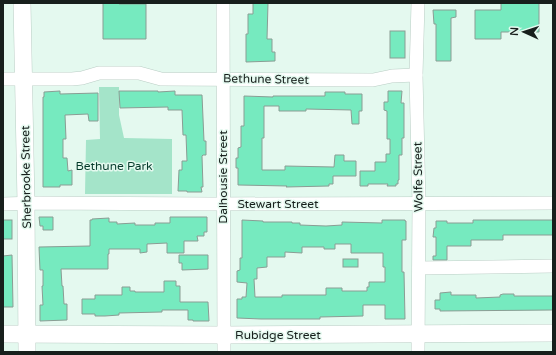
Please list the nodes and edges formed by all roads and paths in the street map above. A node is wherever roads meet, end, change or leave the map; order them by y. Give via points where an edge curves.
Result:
1 (22, 3) edge
2 (223, 3) edge
3 (418, 3) edge
4 (416, 75) junction
5 (223, 78) junction
6 (3, 79) edge
7 (24, 79) junction
8 (26, 203) junction
9 (419, 203) junction
10 (553, 203) edge
11 (3, 204) edge
12 (223, 204) junction
13 (553, 266) edge
14 (419, 268) junction
15 (28, 333) junction
16 (553, 333) edge
17 (3, 334) edge
18 (418, 334) junction
19 (224, 335) junction
20 (27, 352) edge
21 (224, 352) edge
22 (418, 352) edge

1 - 7 main road, Sherbrooke Street
2 - 5 street, Dalhousie Street
3 - 4 street, Wolfe Street
4 - 5 street, Bethune Street via 373,80
4 - 9 street, Wolfe Street
5 - 7 street, Bethune Street via 161,78 139,73 99,73 82,78
5 - 12 street, Dalhousie Street
6 - 7 street
7 - 8 main road, Sherbrooke Street
8 - 11 street, Stewart Street
8 - 12 street, Stewart Street
8 - 15 main road, Sherbrooke Street
9 - 10 street, Stewart Street
9 - 12 street, Stewart Street
9 - 14 street, Wolfe Street
12 - 19 street, Dalhousie Street
13 - 14 street
14 - 18 street, Wolfe Street
15 - 17 main road, Rubidge Street
15 - 19 main road, Rubidge Street
15 - 20 main road, Sherbrooke Street
16 - 18 main road, Rubidge Street
18 - 19 main road, Rubidge Street
18 - 22 street, Wolfe Street
19 - 21 street, Dalhousie Street

